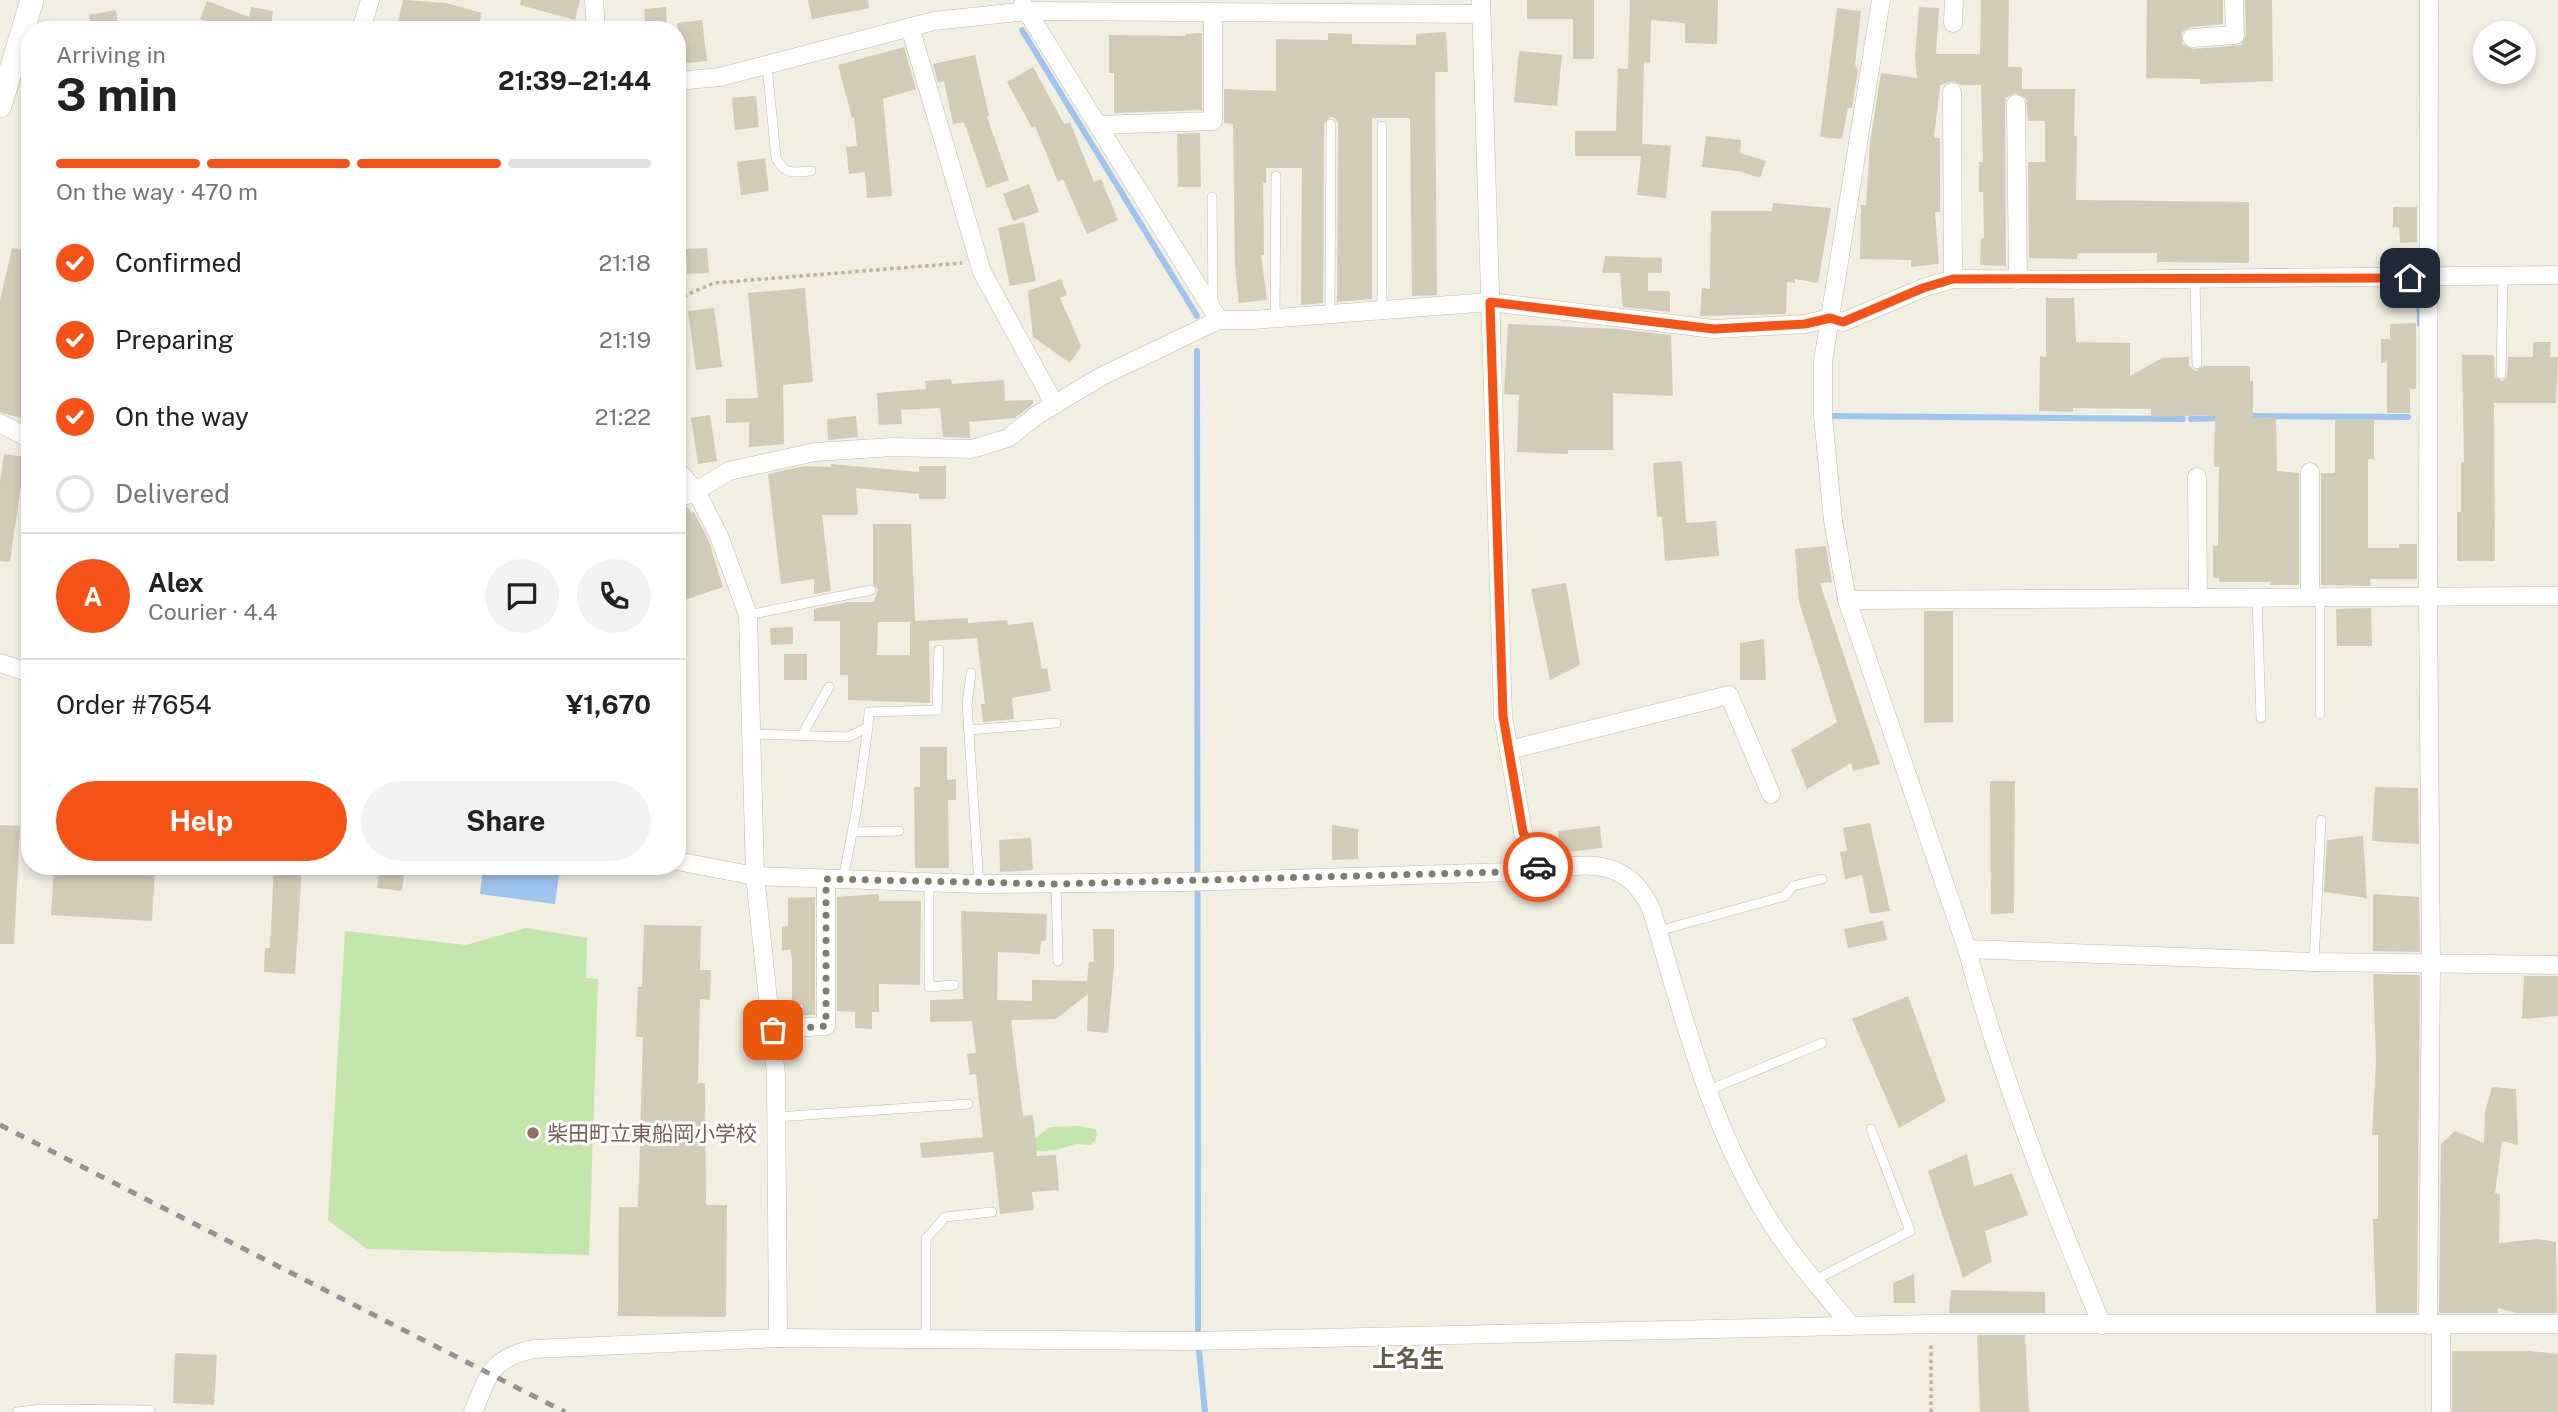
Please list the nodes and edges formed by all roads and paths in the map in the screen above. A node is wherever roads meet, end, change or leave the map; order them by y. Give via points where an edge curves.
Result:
1 (32, 0) edge
2 (370, 0) edge
3 (594, 0) edge
4 (1881, 0) edge
5 (1954, 0) edge
6 (2234, 0) edge
7 (2429, 0) edge
8 (1024, 6) edge
9 (1481, 7) edge
10 (1213, 12) junction
11 (28, 21) edge
12 (364, 21) edge
13 (595, 21) edge
14 (1954, 23) dead end
15 (910, 27) junction
16 (2192, 38) dead end
17 (21, 52) edge
18 (767, 65) junction
19 (686, 81) edge
20 (1952, 92) dead end
21 (2016, 104) dead end
22 (0, 106) edge
23 (1331, 124) dead end
24 (1098, 125) junction
25 (1382, 126) dead end
26 (811, 171) dead end
27 (1276, 176) dead end
28 (1213, 197) dead end
29 (979, 262) junction
30 (2429, 275) junction
31 (2503, 275) junction
32 (2558, 275) edge
33 (1953, 279) junction
34 (2195, 279) junction
35 (2018, 280) junction
36 (686, 295) edge
37 (1490, 302) junction
38 (1382, 310) junction
39 (1331, 314) junction
40 (1216, 315) junction
41 (1275, 318) junction
42 (1830, 318) junction
43 (2196, 364) dead end
44 (2501, 374) dead end
45 (1055, 405) junction
46 (0, 423) edge
47 (21, 434) edge
48 (2310, 472) dead end
49 (2196, 477) dead end
50 (686, 480) edge
51 (696, 491) junction
52 (686, 495) edge
53 (871, 590) dead end
54 (2428, 596) junction
55 (2558, 596) edge
56 (2315, 597) junction
57 (2198, 598) junction
58 (2257, 598) junction
59 (1847, 600) junction
60 (748, 615) junction
61 (939, 650) dead end
62 (0, 663) edge
63 (21, 670) edge
64 (971, 673) dead end
65 (829, 687) dead end
66 (2320, 714) dead end
67 (2261, 718) dead end
68 (1056, 723) dead end
69 (868, 727) junction
70 (968, 730) junction
71 (752, 734) junction
72 (802, 735) junction
73 (1509, 750) junction
74 (1771, 794) dead end
75 (2321, 820) dead end
76 (899, 831) dead end
77 (853, 832) junction
78 (686, 862) edge
79 (1540, 871) junction
80 (755, 876) junction
81 (835, 879) junction
82 (1822, 879) dead end
83 (929, 881) junction
84 (979, 884) junction
85 (1056, 884) junction
86 (1658, 931) junction
87 (1967, 949) junction
88 (1058, 961) dead end
89 (2314, 962) junction
90 (2431, 964) junction
91 (2558, 965) edge
92 (954, 985) dead end
93 (773, 1030) junction
94 (1822, 1043) dead end
95 (1709, 1090) junction
96 (968, 1104) dead end
97 (776, 1118) junction
98 (1871, 1129) dead end
99 (992, 1212) dead end
100 (1815, 1280) junction
101 (1931, 1324) junction
102 (2558, 1324) edge
103 (2102, 1325) junction
104 (2435, 1325) junction
105 (1851, 1326) junction
106 (778, 1338) junction
107 (926, 1339) junction
108 (150, 1410) dead end
109 (17, 1412) edge
110 (473, 1412) edge
111 (1931, 1412) edge
112 (2441, 1412) edge

1 - 11 street
2 - 12 street
3 - 13 street
4 - 42 street
5 - 14 street
6 - 16 street via 2235,35
7 - 30 street
8 - 10 street
8 - 15 street
8 - 24 street
9 - 10 street
9 - 37 street
10 - 24 street via 1213,121
15 - 18 street
15 - 29 street
17 - 22 street
18 - 19 street
18 - 26 lane via 776,158 790,173
20 - 33 street
21 - 35 street
23 - 39 lane
24 - 40 street
25 - 38 lane
27 - 41 lane
28 - 40 lane
29 - 36 path via 714,284
29 - 45 street
30 - 31 street
30 - 34 street
30 - 54 street
31 - 32 street
31 - 44 lane
33 - 35 street
33 - 42 street via 1843,322
34 - 35 street
34 - 43 lane
37 - 38 street
37 - 42 street via 1714,329 1805,324
37 - 73 street via 1503,716
38 - 39 street
39 - 41 street
40 - 41 street
40 - 45 street
42 - 59 street via 1823,361 1823,416 1833,520
45 - 51 street via 1008,438 972,449 893,447 815,452 729,471
46 - 47 street
48 - 56 street
49 - 57 street
50 - 51 street
51 - 52 street
51 - 60 street via 719,536
53 - 60 lane
54 - 55 street
54 - 56 street
54 - 90 street
56 - 58 street
56 - 66 lane
57 - 58 street
57 - 59 street
58 - 67 lane
59 - 87 street
60 - 71 street
61 - 69 lane via 937,710 869,712
62 - 63 street
64 - 70 lane
65 - 72 lane
68 - 70 lane
69 - 72 lane via 848,737
69 - 77 lane
70 - 84 lane
71 - 72 lane
71 - 80 street
73 - 74 street via 1729,695
73 - 79 street via 1523,832
75 - 89 lane
76 - 77 lane
77 - 81 lane
78 - 80 street
79 - 85 street
79 - 86 street via 1579,863 1621,872 1645,895
80 - 81 street
80 - 93 street
81 - 83 street
81 - 93 street via 826,1026
82 - 86 lane via 1793,886 1785,895
83 - 84 street
83 - 92 lane via 929,987
84 - 85 street
85 - 88 lane
86 - 95 street
87 - 89 street
87 - 103 street via 1981,1004 2051,1200
89 - 90 street
90 - 91 street
90 - 104 street
93 - 97 street
94 - 95 lane
95 - 100 street via 1720,1126 1748,1182 1776,1230
96 - 97 lane
97 - 106 street
98 - 100 lane via 1910,1231
99 - 107 lane via 945,1217 926,1240
100 - 105 street
101 - 103 street
101 - 105 street
101 - 111 path
102 - 104 street
103 - 104 street
104 - 112 street
105 - 107 street via 1191,1340
106 - 107 street
106 - 110 street via 534,1349 509,1354 489,1373
108 - 109 lane

